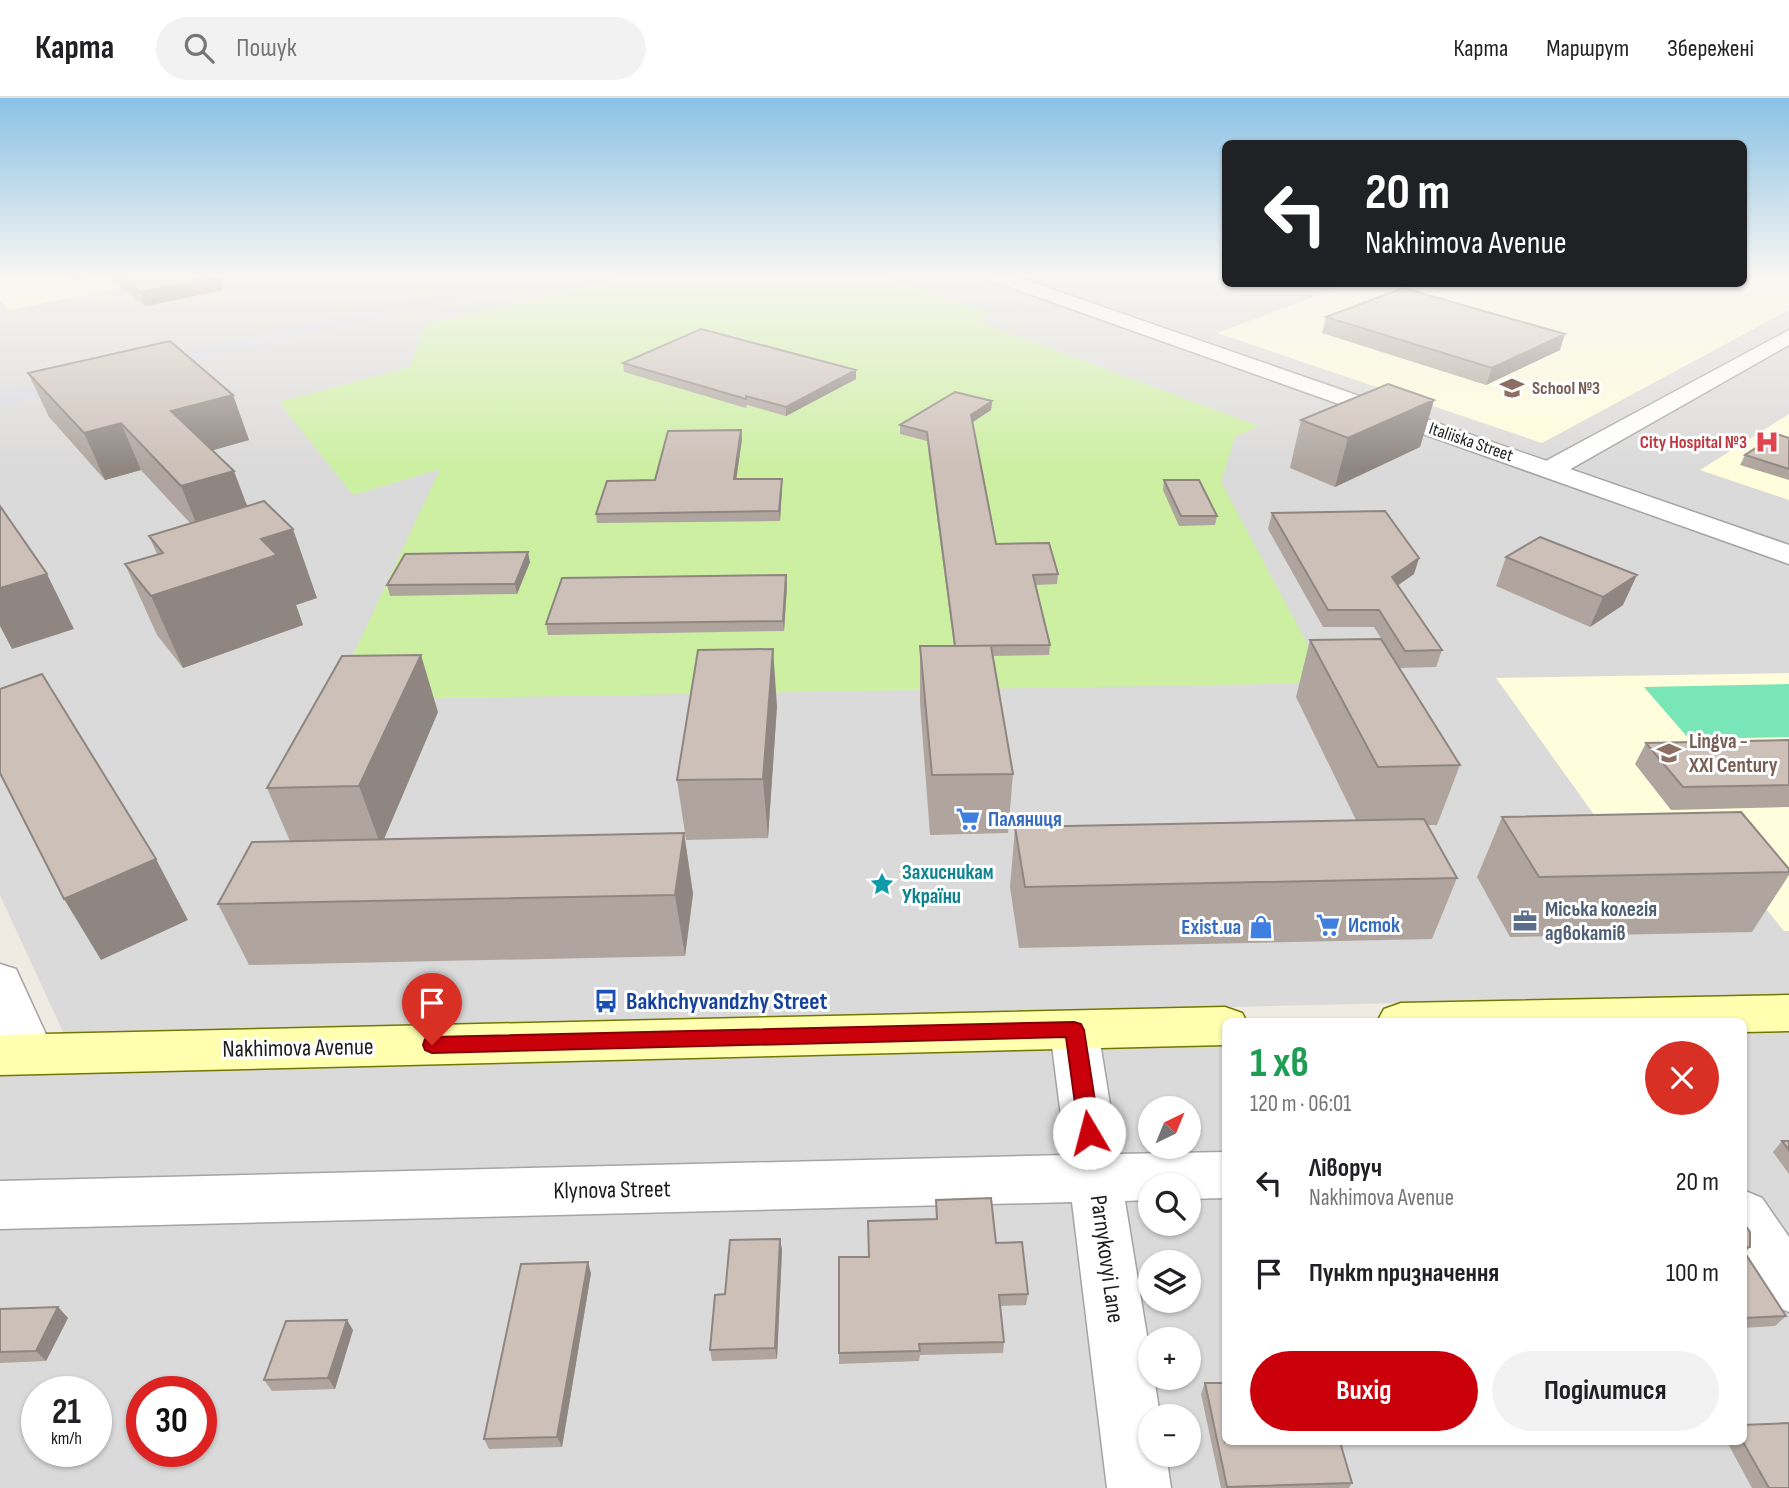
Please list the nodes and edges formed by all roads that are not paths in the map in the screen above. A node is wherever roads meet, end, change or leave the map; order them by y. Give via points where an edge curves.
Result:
1 (1180, 340) edge
2 (1782, 340) edge
3 (1551, 469) junction
4 (1789, 555) edge
5 (0, 981) edge
6 (1789, 1013) edge
7 (1573, 1018) edge
8 (1222, 1026) edge
9 (1074, 1030) junction
10 (16, 1055) edge
11 (1222, 1175) edge
12 (1096, 1178) junction
13 (0, 1205) edge
14 (1747, 1221) edge
15 (1789, 1285) edge
16 (1139, 1488) edge

1 - 3 street, Italiiska Street
2 - 3 street
3 - 4 street, Italiiska Street
5 - 10 street
6 - 7 main road
8 - 9 main road, Nakhimova Avenue
9 - 10 main road, Nakhimova Avenue
9 - 12 street, Parnykovyi Lane
11 - 12 street, Klynova Street
12 - 13 street, Klynova Street
12 - 16 street, Parnykovyi Lane
14 - 15 street

